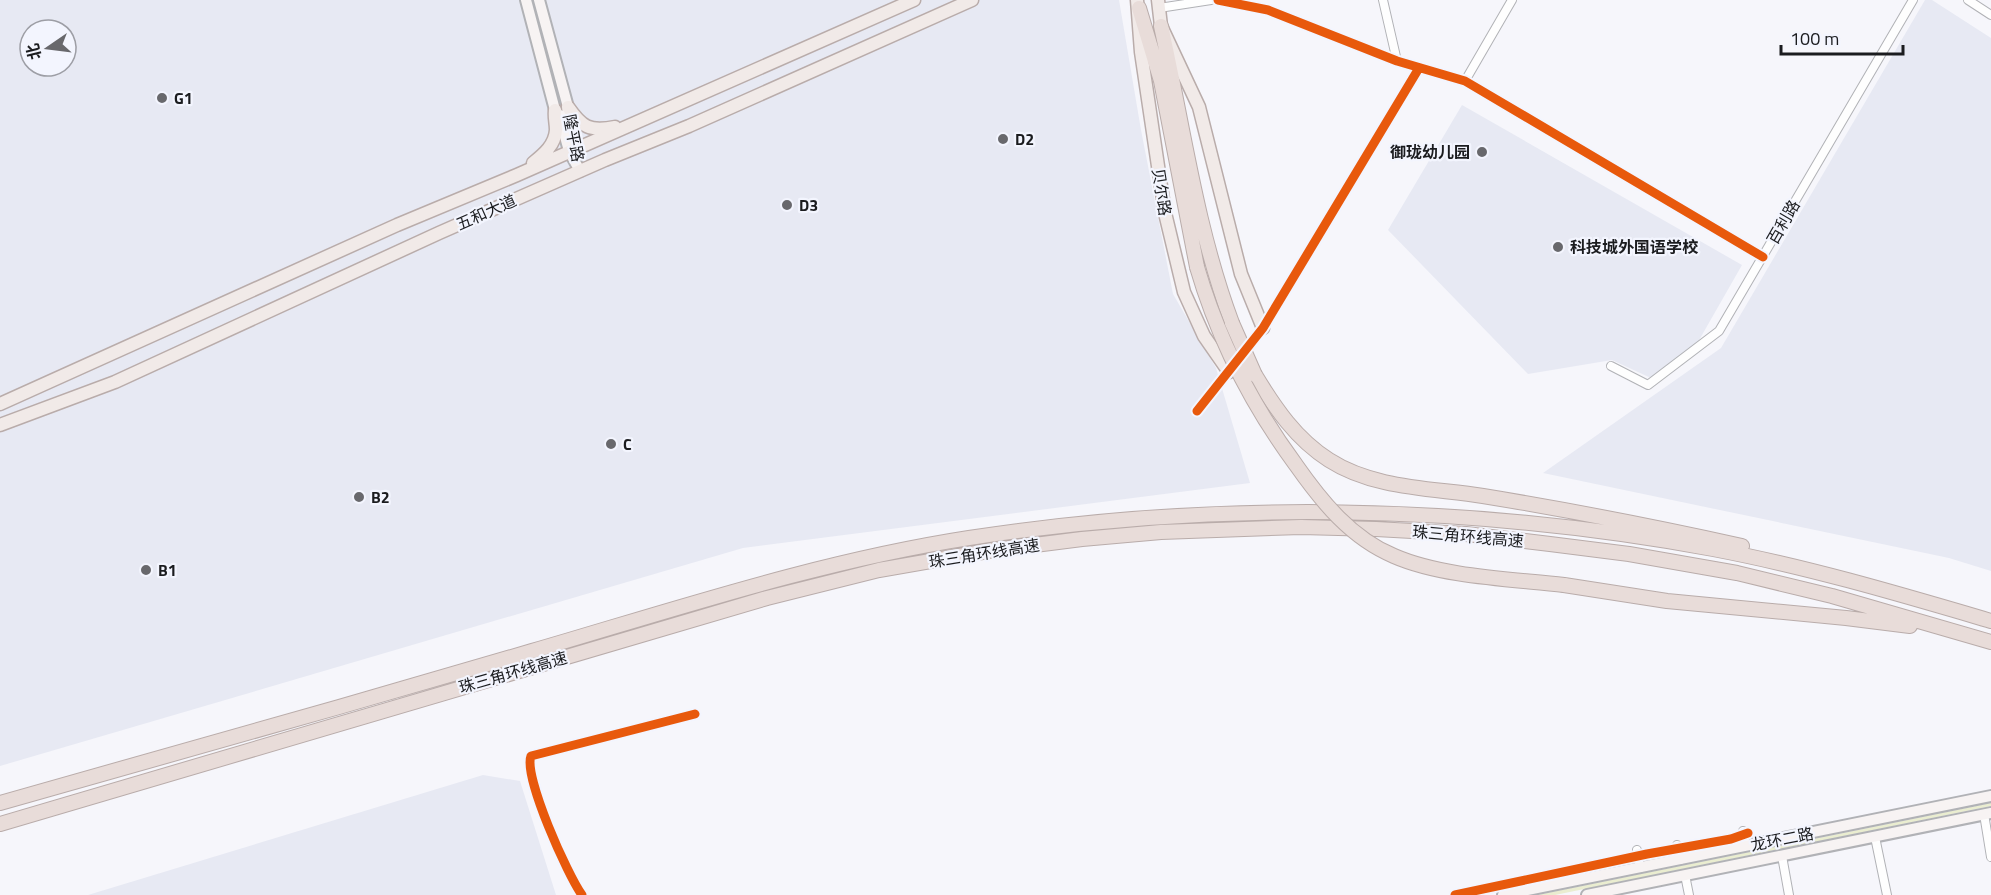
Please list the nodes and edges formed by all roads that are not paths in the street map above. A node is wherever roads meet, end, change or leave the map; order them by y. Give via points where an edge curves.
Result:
1 (526, 0) edge
2 (539, 0) edge
3 (914, 0) edge
4 (972, 0) edge
5 (1211, 0) edge
6 (1218, 0) edge
7 (1383, 0) edge
8 (1512, 0) edge
9 (1913, 0) edge
10 (1968, 0) edge
11 (1137, 3) edge
12 (1159, 3) edge
13 (1991, 15) edge
14 (1161, 26) junction
15 (1397, 62) junction
16 (1419, 68) junction
17 (1465, 81) junction
18 (561, 108) junction
19 (628, 125) junction
20 (572, 150) junction
21 (580, 171) junction
22 (517, 175) junction
23 (1762, 257) junction
24 (1263, 328) junction
25 (1611, 366) dead end
26 (1229, 372) junction
27 (0, 404) edge
28 (1197, 411) dead end
29 (0, 425) edge
30 (1881, 589) junction
31 (1991, 621) edge
32 (1958, 633) junction
33 (1991, 642) edge
34 (695, 714) dead end
35 (1991, 796) edge
36 (0, 803) edge
37 (1987, 814) edge
38 (0, 824) edge
39 (1743, 831) dead end
40 (1875, 837) junction
41 (1677, 845) dead end
42 (1746, 846) junction
43 (1636, 850) dead end
44 (1782, 855) junction
45 (1991, 857) edge
46 (1680, 860) junction
47 (1640, 868) junction
48 (1685, 875) junction
49 (1616, 892) edge
50 (582, 895) edge
51 (1503, 895) edge
52 (1587, 895) edge
53 (1689, 895) edge
54 (1789, 895) edge
55 (1887, 895) edge

1 - 18 main road, 隆平路
2 - 18 main road, 隆平路
3 - 19 main road, 五和大道
4 - 21 main road, 五和大道
5 - 12 street
6 - 15 street via 1268,10
7 - 15 street
8 - 17 street
9 - 23 street, 百利路
10 - 13 street
11 - 26 main road, 贝尔路 via 1165,213 1181,280 1204,336
11 - 32 highway, bridge via 1161,81 1207,302 1242,382 1269,426 1308,483 1345,525 1394,556 1462,573 1667,601
12 - 14 main road
14 - 24 main road via 1199,107 1241,274
14 - 30 highway, bridge via 1199,212 1232,323 1256,375 1286,422 1329,461 1388,483 1481,496 1711,539 1798,560
15 - 16 street
16 - 17 street
16 - 24 street
17 - 23 street
18 - 19 main road via 592,129
18 - 20 main road, 隆平路 via 567,113
18 - 22 main road via 552,145
19 - 20 main road, 五和大道
20 - 21 main road, 隆平路
20 - 22 main road, 五和大道
21 - 29 main road, 五和大道 via 108,385
22 - 27 main road, 五和大道
23 - 25 street, 百利路 via 1719,331 1648,385
24 - 26 street
26 - 28 street
30 - 31 highway, 珠三角环线高速
30 - 36 highway, 珠三角环线高速 via 1714,549 1490,518 1366,512 1236,513 1068,526 926,546 762,583
32 - 33 highway, 珠三角环线高速
32 - 38 highway, 珠三角环线高速 via 1737,573 1629,554 1487,537 1301,527 1082,539 879,570 767,598
34 - 50 street via 531,756 534,785 563,860
35 - 42 main road, 龙环二路
37 - 40 main road, 龙环二路
37 - 45 street
39 - 42 street
40 - 44 main road, 龙环二路
40 - 55 street
41 - 46 street
42 - 46 main road, 龙环二路
43 - 47 street
44 - 48 main road, 龙环二路
44 - 54 street
46 - 47 main road, 龙环二路
47 - 51 main road, 龙环二路
48 - 49 main road, 龙环二路
48 - 53 street
49 - 52 main road, 龙环二路

